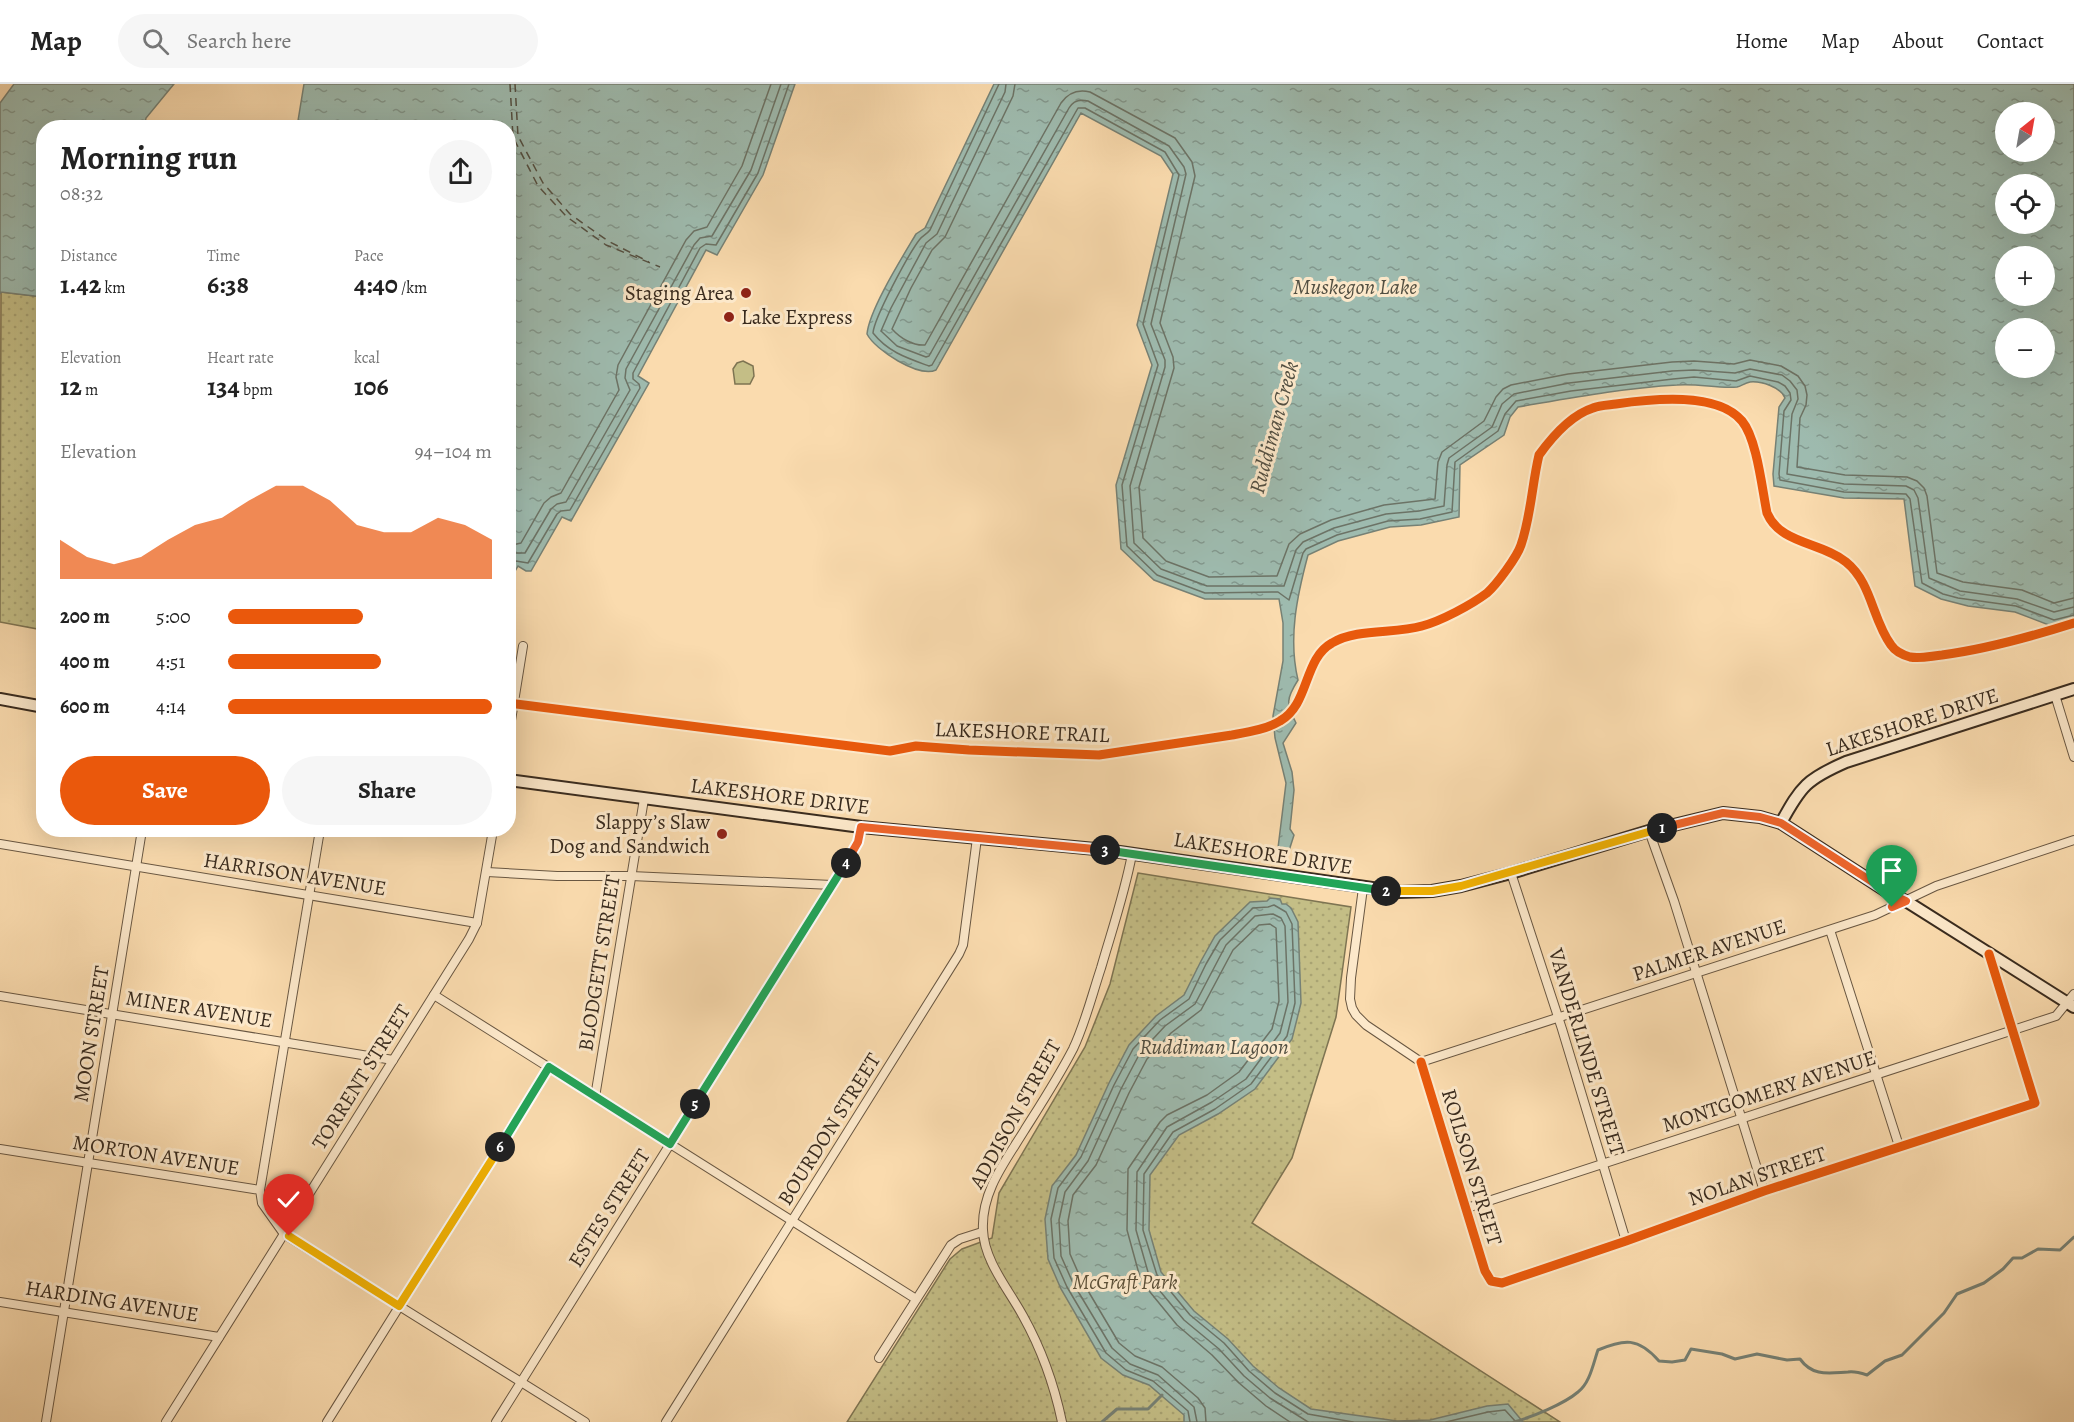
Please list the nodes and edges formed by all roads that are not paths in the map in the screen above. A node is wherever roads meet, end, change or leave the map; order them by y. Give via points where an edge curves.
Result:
1 (523, 646) dead end
2 (516, 689) edge
3 (2074, 689) edge
4 (2055, 695) junction
5 (0, 699) edge
6 (36, 706) edge
7 (2074, 757) edge
8 (516, 781) edge
9 (644, 799) junction
10 (1781, 823) junction
11 (861, 827) junction
12 (1648, 831) junction
13 (141, 837) edge
14 (319, 837) edge
15 (492, 837) edge
16 (977, 838) junction
17 (2074, 840) edge
18 (0, 844) edge
19 (1132, 854) junction
20 (135, 865) junction
21 (487, 872) junction
22 (1511, 873) junction
23 (631, 876) junction
24 (832, 885) junction
25 (1364, 888) junction
26 (308, 894) junction
27 (1906, 901) junction
28 (477, 923) junction
29 (1830, 930) junction
30 (1989, 954) junction
31 (1695, 973) junction
32 (0, 996) edge
33 (434, 996) junction
34 (2072, 1002) edge
35 (111, 1014) junction
36 (1558, 1017) junction
37 (2012, 1031) junction
38 (285, 1041) junction
39 (393, 1060) junction
40 (1421, 1062) junction
41 (549, 1067) junction
42 (1876, 1074) junction
43 (596, 1097) junction
44 (1741, 1119) junction
45 (670, 1144) junction
46 (1899, 1146) junction
47 (0, 1149) edge
48 (88, 1163) junction
49 (1603, 1164) junction
50 (260, 1190) junction
51 (1764, 1191) junction
52 (1467, 1208) junction
53 (792, 1221) junction
54 (982, 1232) junction
55 (284, 1234) junction
56 (1626, 1242) junction
57 (1491, 1281) joint
58 (916, 1299) junction
59 (0, 1302) edge
60 (399, 1306) junction
61 (63, 1311) junction
62 (219, 1337) junction
63 (879, 1358) dead end
64 (521, 1382) junction
65 (46, 1422) edge
66 (166, 1422) edge
67 (327, 1422) edge
68 (496, 1422) edge
69 (585, 1422) edge
70 (666, 1422) edge
71 (1062, 1422) edge

1 - 2 street
3 - 4 main road, LAKESHORE DRIVE
4 - 7 street
4 - 10 main road, LAKESHORE DRIVE via 1819,774 1806,783
5 - 6 main road
8 - 9 main road, LAKESHORE DRIVE
9 - 11 main road, LAKESHORE DRIVE
9 - 23 street, BLODGETT STREET
10 - 12 main road, LAKESHORE DRIVE via 1723,813
10 - 27 main road
11 - 16 main road, LAKESHORE DRIVE
11 - 24 street, ESTES STREET via 855,848
12 - 22 main road, LAKESHORE DRIVE
12 - 31 street
13 - 20 street, MOON STREET
14 - 26 street
15 - 21 street, TORRENT STREET
16 - 19 main road, LAKESHORE DRIVE
16 - 53 street, BOURDON STREET via 959,954
17 - 27 street, PALMER AVENUE via 1936,886
18 - 20 street, HARRISON AVENUE
19 - 25 main road, LAKESHORE DRIVE
19 - 54 street, ADDISON STREET via 1074,1047 991,1187
20 - 26 street, HARRISON AVENUE
20 - 35 street, MOON STREET
21 - 23 street
21 - 28 street, TORRENT STREET
22 - 25 main road, LAKESHORE DRIVE via 1432,891
22 - 36 street, VANDERLINDE STREET
23 - 24 street
23 - 43 street, BLODGETT STREET
24 - 45 street, ESTES STREET
25 - 40 street via 1350,999 1360,1020
26 - 28 street, HARRISON AVENUE
26 - 38 street
27 - 29 street, PALMER AVENUE
27 - 30 main road
28 - 33 street, TORRENT STREET
29 - 31 street, PALMER AVENUE
29 - 42 street
30 - 34 main road
30 - 37 street
31 - 36 street, PALMER AVENUE
31 - 44 street
32 - 35 street, MINER AVENUE
33 - 39 street, TORRENT STREET
33 - 41 street
34 - 37 street, MONTGOMERY AVENUE via 2056,1016
35 - 38 street, MINER AVENUE
35 - 48 street, MOON STREET
36 - 40 street, PALMER AVENUE
36 - 49 street, VANDERLINDE STREET
37 - 42 street, MONTGOMERY AVENUE
37 - 46 street, NOLAN STREET via 2035,1103
38 - 39 street, MINER AVENUE
38 - 50 street
39 - 55 street, TORRENT STREET
40 - 52 street, ROILSON STREET
41 - 43 street
41 - 60 street, BLODGETT STREET
42 - 44 street, MONTGOMERY AVENUE
42 - 46 street
43 - 45 street
44 - 49 street, MONTGOMERY AVENUE
44 - 51 street
45 - 53 street
45 - 64 street, ESTES STREET
46 - 51 street, NOLAN STREET
47 - 48 street, MORTON AVENUE
48 - 50 street, MORTON AVENUE
48 - 61 street, MOON STREET
49 - 52 street, MONTGOMERY AVENUE
49 - 56 street, VANDERLINDE STREET
50 - 55 street, MORTON AVENUE via 262,1203
51 - 56 street, NOLAN STREET
52 - 57 street, ROILSON STREET
53 - 58 street
53 - 70 street, BOURDON STREET
54 - 58 street via 955,1241
54 - 71 street via 995,1269 1039,1347
55 - 60 street, MORTON AVENUE
55 - 62 street, TORRENT STREET
56 - 57 street, NOLAN STREET via 1502,1283
58 - 63 street
59 - 61 street, HARDING AVENUE
60 - 64 street, MORTON AVENUE
60 - 67 street, BLODGETT STREET
61 - 62 street, HARDING AVENUE
61 - 65 street, MOON STREET
62 - 66 street, TORRENT STREET
64 - 68 street, ESTES STREET
64 - 69 street, MORTON AVENUE

